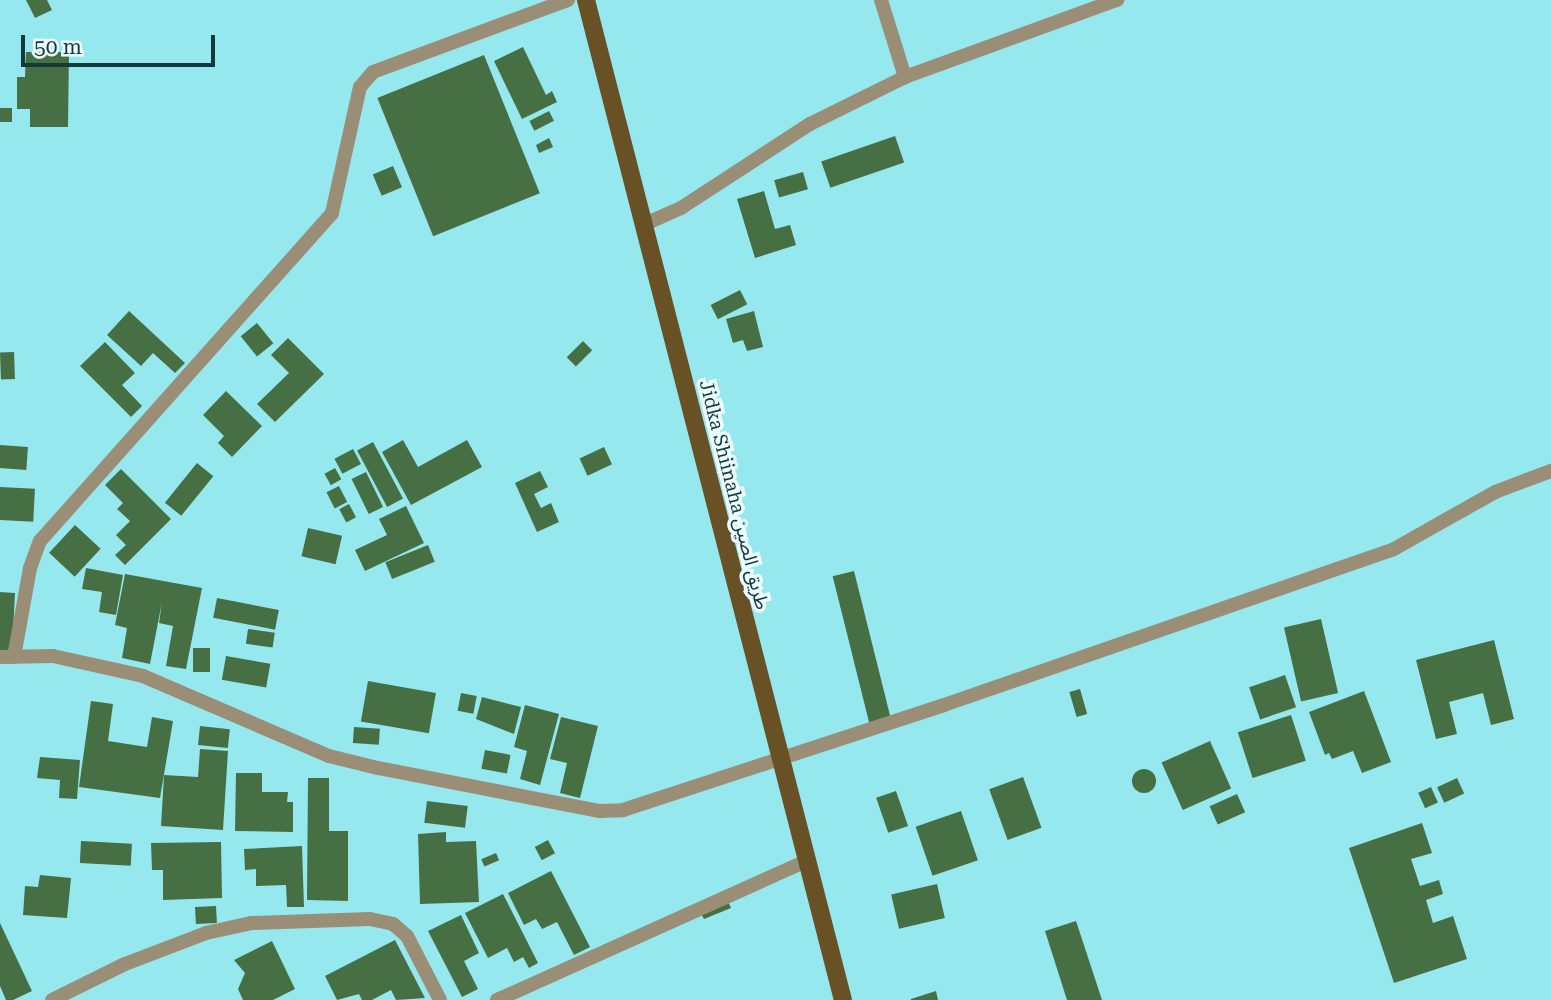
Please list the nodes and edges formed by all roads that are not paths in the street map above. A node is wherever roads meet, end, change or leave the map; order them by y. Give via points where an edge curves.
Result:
1 (568, 0) edge
2 (586, 0) edge
3 (881, 0) edge
4 (1117, 0) edge
5 (1087, 6) edge
6 (905, 76) junction
7 (645, 225) junction
8 (1551, 471) edge
9 (7, 657) edge
10 (780, 758) junction
11 (808, 860) junction
12 (52, 1000) edge
13 (440, 1000) edge
14 (497, 1000) edge
15 (843, 1000) edge

1 - 9 street via 373,72 360,87 332,213 40,541
2 - 7 main road, Jidka Shiinaha طريق الصين
3 - 6 street
4 - 5 street
5 - 6 street
6 - 7 street via 810,124 681,208
7 - 10 main road, Jidka Shiinaha طريق الصين
8 - 10 street via 1495,492 1394,549
9 - 10 street via 53,656 143,676 181,688 329,756 600,811 623,810
10 - 11 main road, Jidka Shiinaha طريق الصين
11 - 14 street
11 - 15 main road, Jidka Shiinaha طريق الصين
12 - 13 street via 125,964 206,933 251,923 370,919 393,924 407,936

